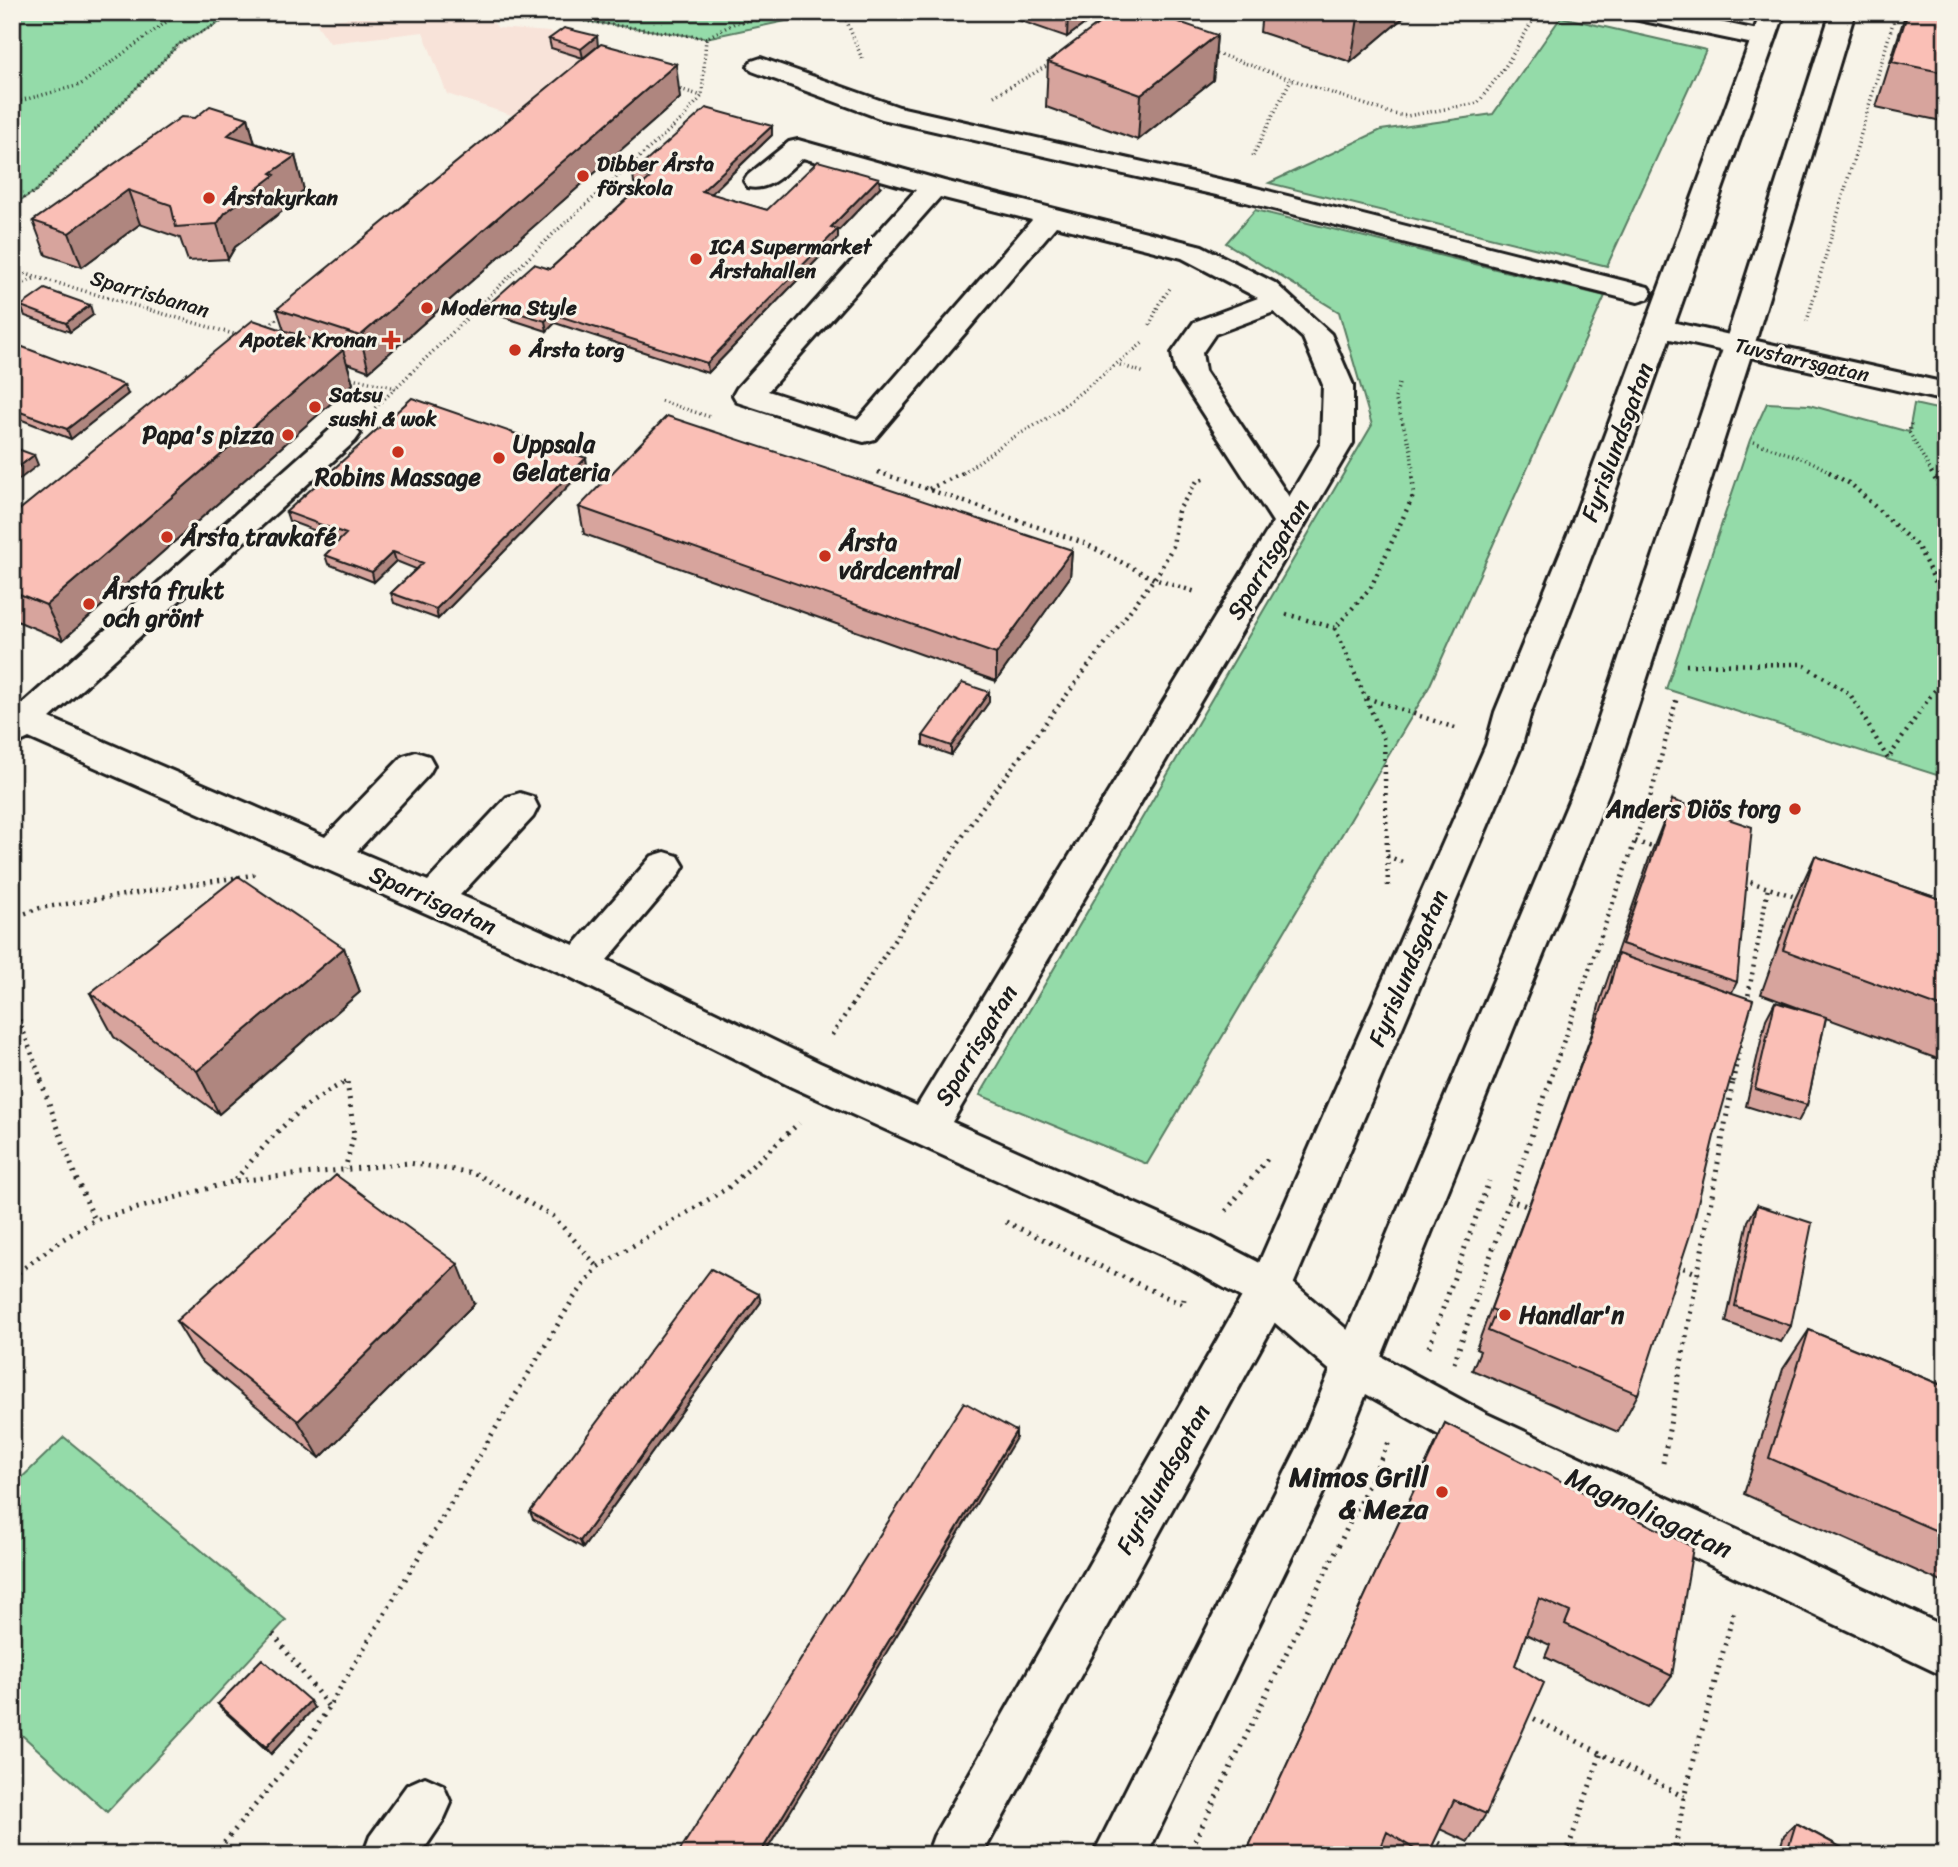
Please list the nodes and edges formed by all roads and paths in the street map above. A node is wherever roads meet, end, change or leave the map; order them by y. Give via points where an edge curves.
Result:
1 (180, 12) edge
2 (239, 12) edge
3 (564, 12) edge
4 (768, 12) edge
5 (817, 12) edge
6 (1538, 12) edge
7 (1634, 12) edge
8 (1843, 12) edge
9 (1896, 12) edge
10 (765, 18) junction
11 (1768, 25) edge
12 (706, 38) junction
13 (1210, 51) dead end
14 (1058, 59) edge
15 (761, 66) dead end
16 (1291, 79) junction
17 (666, 85) edge
18 (702, 96) junction
19 (12, 103) edge
20 (952, 124) junction
21 (758, 181) dead end
22 (934, 187) junction
23 (1236, 191) junction
24 (12, 205) edge
25 (1049, 216) junction
26 (1192, 252) junction
27 (12, 270) edge
28 (36, 277) junction
29 (12, 288) edge
30 (1638, 293) dead end
31 (1278, 300) junction
32 (283, 314) edge
33 (1658, 328) junction
34 (262, 331) edge
35 (238, 336) edge
36 (1739, 346) junction
37 (1796, 359) junction
38 (345, 376) edge
39 (1399, 384) dead end
40 (397, 388) junction
41 (1932, 389) edge
42 (662, 401) dead end
43 (714, 418) dead end
44 (344, 434) joint
45 (1750, 440) dead end
46 (870, 469) dead end
47 (1208, 477) dead end
48 (927, 490) junction
49 (1946, 498) edge
50 (1290, 523) junction
51 (1154, 579) junction
52 (1946, 603) edge
53 (1240, 606) junction
54 (1335, 628) junction
55 (1684, 674) dead end
56 (1946, 678) edge
57 (1678, 693) dead end
58 (16, 724) edge
59 (416, 765) dead end
60 (520, 807) dead end
61 (1635, 841) junction
62 (1659, 850) edge
63 (331, 855) junction
64 (1387, 856) junction
65 (1406, 864) dead end
66 (665, 866) dead end
67 (267, 873) dead end
68 (1731, 875) edge
69 (1768, 888) junction
70 (1388, 894) dead end
71 (433, 900) junction
72 (1806, 901) edge
73 (12, 918) edge
74 (580, 964) junction
75 (12, 1000) edge
76 (1746, 1012) edge
77 (1741, 1039) edge
78 (806, 1075) junction
79 (799, 1125) dead end
80 (926, 1128) junction
81 (1273, 1152) dead end
82 (345, 1169) junction
83 (235, 1181) junction
84 (1508, 1199) junction
85 (1529, 1207) edge
86 (95, 1220) junction
87 (1195, 1250) junction
88 (1672, 1263) edge
89 (598, 1267) junction
90 (1699, 1274) junction
91 (12, 1277) edge
92 (1269, 1290) junction
93 (1183, 1305) dead end
94 (1357, 1366) junction
95 (1451, 1373) dead end
96 (1412, 1396) junction
97 (1654, 1461) dead end
98 (1663, 1464) junction
99 (1675, 1470) dead end
100 (1747, 1558) junction
101 (273, 1634) dead end
102 (1946, 1653) edge
103 (328, 1706) junction
104 (1525, 1714) edge
105 (1601, 1754) junction
106 (1684, 1797) junction
107 (425, 1803) dead end
108 (1432, 1839) edge
109 (214, 1855) edge
110 (389, 1855) edge
111 (953, 1855) edge
112 (1119, 1855) edge
113 (1188, 1855) edge
114 (1460, 1855) edge
115 (1566, 1855) edge
116 (1674, 1855) edge

1 - 19 path via 80,85
2 - 24 path via 179,44 36,191
3 - 12 path via 584,21
4 - 10 path
5 - 10 path
6 - 16 path via 1478,103 1407,116
7 - 11 street, Fyrislundsgatan
8 - 36 street
9 - 37 path
10 - 12 path via 735,23
11 - 33 street, Fyrislundsgatan
12 - 18 path
13 - 16 path
14 - 20 path
15 - 20 street via 891,113
16 - 23 path
17 - 18 path
18 - 40 path
20 - 23 street
21 - 22 street, Sparrisgatan via 798,148
22 - 25 street, Sparrisgatan
22 - 25 street via 748,395 864,432
23 - 30 street
25 - 26 street, Sparrisgatan
26 - 31 street, Sparrisgatan
26 - 48 path via 1159,304 1143,343 1048,418 962,474
27 - 28 path, Sparrisbanan
28 - 29 path
28 - 35 path, Sparrisbanan
31 - 50 street, Sparrisgatan via 1316,334 1338,385 1337,443
31 - 50 street via 1205,328 1187,354 1189,372
32 - 34 path
33 - 36 street, Tuvstarrsgatan
33 - 92 street, Fyrislundsgatan via 1504,745
36 - 37 street, Tuvstarrsgatan
36 - 94 street via 1597,777
37 - 41 street, Tuvstarrsgatan
38 - 40 path
39 - 54 path via 1395,398 1410,450 1414,494 1371,587
40 - 44 path
41 - 49 path via 1909,432
42 - 43 path
44 - 58 street
45 - 52 path via 1812,462 1852,485 1918,547
46 - 48 path
47 - 51 path via 1196,481 1178,511 1173,546
48 - 51 path via 1084,542
50 - 53 street, Sparrisgatan
51 - 53 path
51 - 78 path via 978,813
53 - 54 path
53 - 80 street, Sparrisgatan
54 - 64 path via 1384,740
55 - 56 path via 1686,664 1802,664 1850,694 1888,760
57 - 61 path
58 - 63 street, Sparrisgatan
59 - 63 street
60 - 71 street
61 - 62 path
61 - 84 path
63 - 71 street, Sparrisgatan
64 - 65 path
64 - 70 path
66 - 74 street
67 - 73 path via 40,908
68 - 69 path
69 - 72 path
69 - 76 path
71 - 74 street, Sparrisgatan
74 - 78 street, Sparrisgatan
75 - 86 path
77 - 90 path
78 - 80 street, Sparrisgatan
79 - 89 path via 729,1187
80 - 87 street, Sparrisgatan
81 - 87 path
82 - 83 path
82 - 83 path via 354,1135 347,1081 285,1121
82 - 89 path via 409,1163 474,1173 553,1216
83 - 86 path
84 - 85 path
84 - 95 path
86 - 91 path
87 - 92 street, Sparrisgatan
87 - 93 path
88 - 90 path
89 - 103 path via 573,1299
90 - 98 path
92 - 94 street, Sparrisgatan
92 - 111 street, Fyrislundsgatan
94 - 96 street, Magnoliagatan
94 - 112 street via 1318,1456
96 - 100 street, Magnoliagatan via 1471,1429
96 - 113 path
97 - 98 path
98 - 99 path
100 - 102 street, Magnoliagatan
100 - 106 path
101 - 103 path
103 - 109 path via 309,1740
104 - 105 path
105 - 106 path
105 - 115 path
106 - 116 path
107 - 110 street
108 - 114 path

